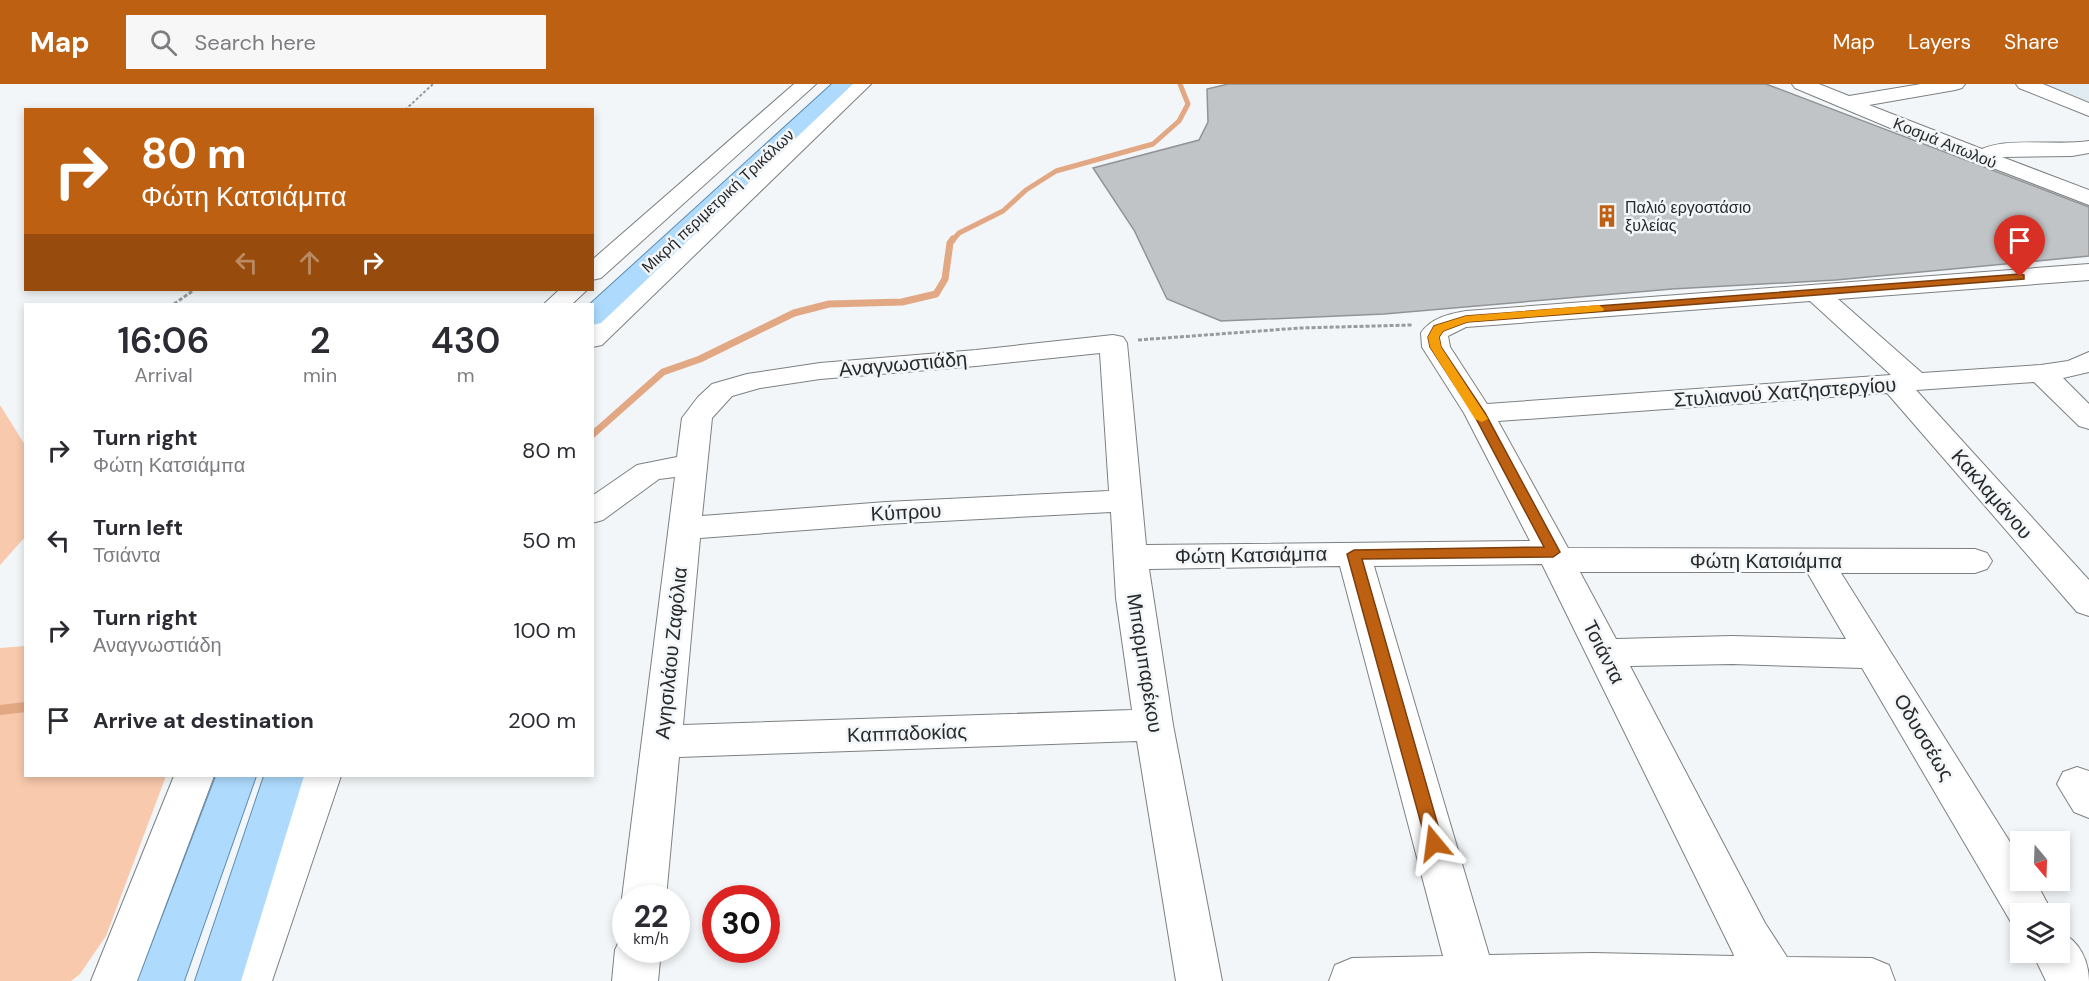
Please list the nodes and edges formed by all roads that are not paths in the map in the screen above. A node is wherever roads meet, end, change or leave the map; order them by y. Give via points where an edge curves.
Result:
1 (806, 84) edge
2 (823, 84) edge
3 (843, 84) edge
4 (861, 84) edge
5 (1802, 84) edge
6 (1955, 84) edge
7 (2026, 84) edge
8 (1845, 103) junction
9 (2089, 110) edge
10 (2081, 149) edge
11 (2002, 160) junction
12 (2041, 166) junction
13 (2085, 196) edge
14 (594, 271) edge
15 (2089, 272) edge
16 (573, 291) edge
17 (1815, 292) junction
18 (558, 303) edge
19 (582, 303) edge
20 (594, 315) edge
21 (594, 337) edge
22 (1113, 343) joint
23 (2089, 360) edge
24 (2041, 373) junction
25 (1905, 383) junction
26 (702, 410) joint
27 (1479, 413) junction
28 (2089, 420) edge
29 (692, 465) junction
30 (1127, 501) junction
31 (594, 511) edge
32 (685, 528) junction
33 (1354, 554) junction
34 (1555, 556) junction
35 (1129, 557) junction
36 (1817, 561) junction
37 (1975, 561) dead end
38 (2089, 603) edge
39 (1605, 653) junction
40 (1874, 654) junction
41 (1154, 725) junction
42 (661, 742) junction
43 (194, 777) edge
44 (236, 777) edge
45 (284, 777) edge
46 (321, 777) edge
47 (645, 885) edge
48 (2024, 903) edge
49 (637, 963) edge
50 (2061, 963) edge
51 (1472, 976) junction
52 (1775, 980) edge
53 (114, 981) edge
54 (161, 981) edge
55 (218, 981) edge
56 (249, 981) edge
57 (635, 981) edge
58 (1199, 981) edge
59 (1374, 981) edge
60 (1872, 981) edge
61 (2072, 981) edge

1 - 14 street
2 - 19 main road, Μικρή περιμετρική Τρικάλων
3 - 20 main road, Μικρή περιμετρική Τρικάλων
4 - 21 street
5 - 8 street, Κοσμά Αιτωλού
6 - 8 street
7 - 9 street
8 - 11 street, Κοσμά Αιτωλού
10 - 11 street
10 - 12 street
11 - 12 street via 2031,171
11 - 13 street, Κοσμά Αιτωλού
12 - 13 street via 2057,183
15 - 17 street
16 - 18 street
17 - 25 street, Κακλαμάνου
17 - 27 street, Τσιάντα via 1466,319 1438,328 1433,337 1436,347
22 - 26 street, Αναγνωστιάδη via 757,380 722,390
22 - 30 street, Μπαρμπαρέκου
23 - 24 street, Στυλιανού Χατζηστεργίου via 2076,368
24 - 25 street, Στυλιανού Χατζηστεργίου
24 - 28 street
25 - 27 street, Στυλιανού Χατζηστεργίου
25 - 38 street, Κακλαμάνου
26 - 29 street, Αγησιλάου Ζαφόλια via 697,418
27 - 34 street, Τσιάντα
29 - 31 street via 648,472
29 - 32 street, Αγησιλάου Ζαφόλια
30 - 32 street, Κύπρου
30 - 35 street, Μπαρμπαρέκου
32 - 42 street, Αγησιλάου Ζαφόλια
33 - 34 street, Φώτη Κατσιάμπα
33 - 35 street, Φώτη Κατσιάμπα
33 - 51 street
34 - 36 street, Φώτη Κατσιάμπα
34 - 39 street, Τσιάντα
35 - 41 street, Μπαρμπαρέκου
36 - 37 street, Φώτη Κατσιάμπα
36 - 40 street, Οδυσσέως
39 - 40 street via 1732,650
39 - 52 street, Τσιάντα via 1749,938
40 - 48 street, Οδυσσέως
41 - 42 street, Καππαδοκίας
41 - 58 street, Μπαρμπαρέκου
42 - 47 street, Αγησιλάου Ζαφόλια
43 - 53 street
44 - 54 main road
45 - 55 main road
46 - 56 street
49 - 57 street
50 - 61 street
51 - 52 street
51 - 59 street
52 - 60 street

